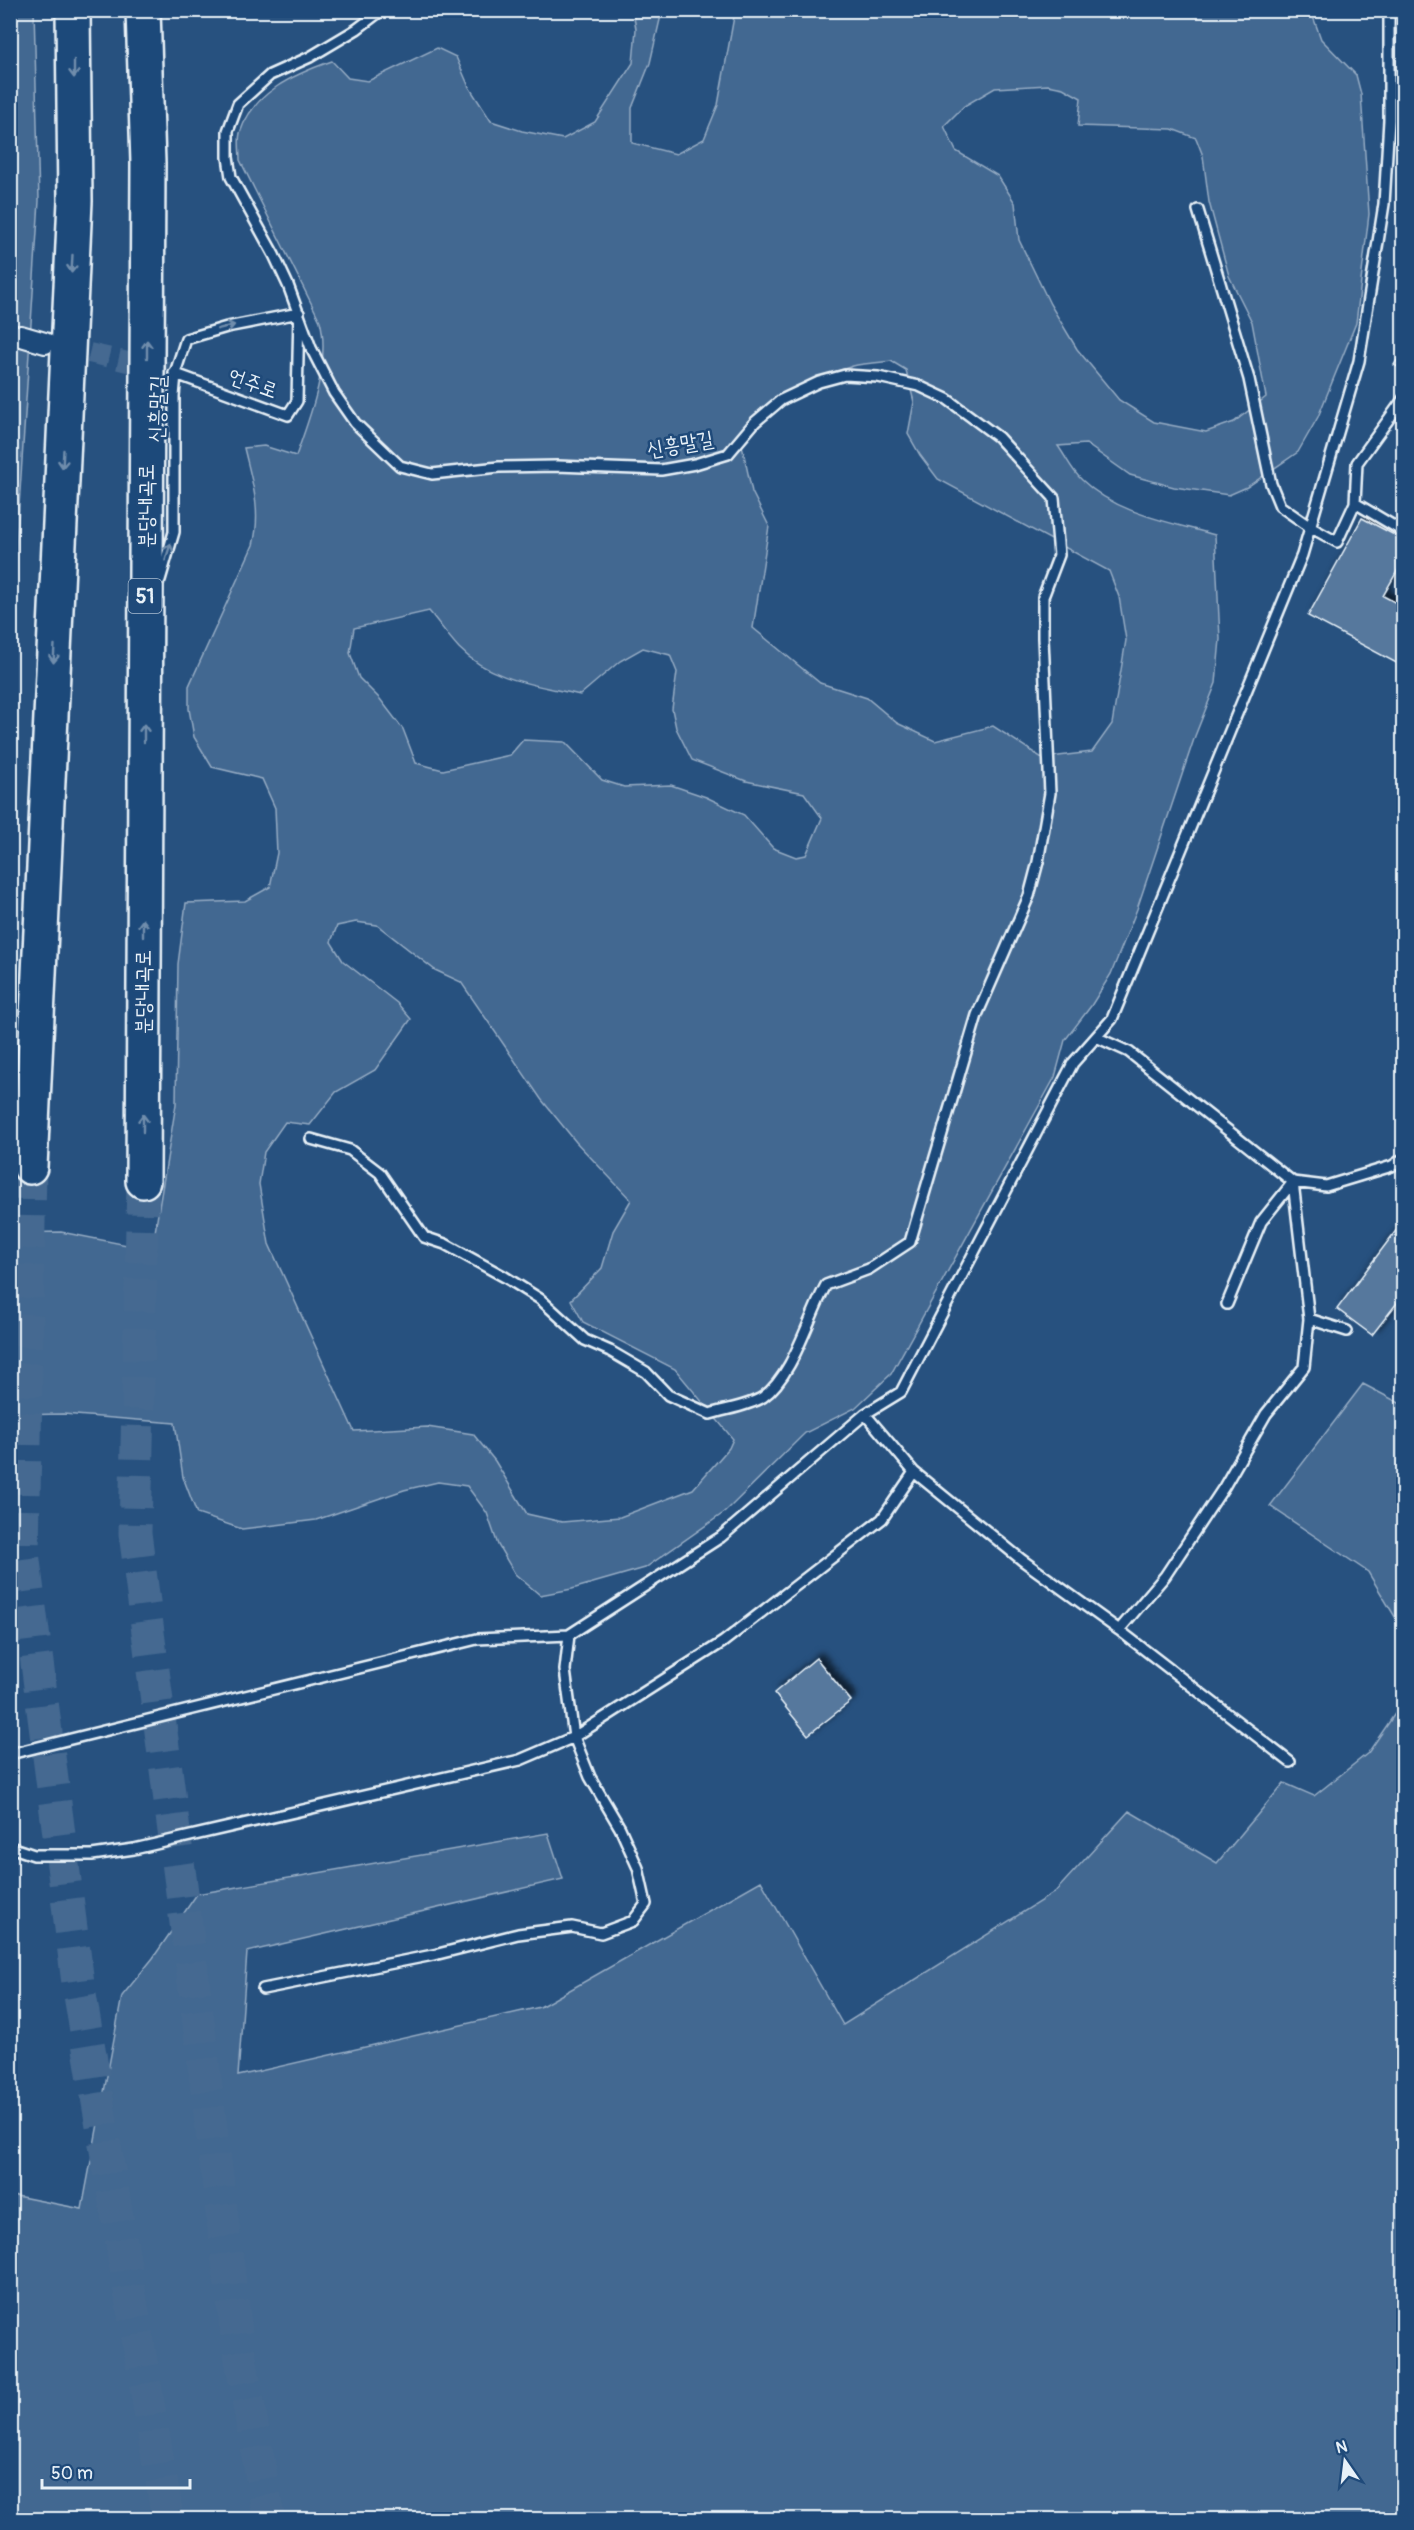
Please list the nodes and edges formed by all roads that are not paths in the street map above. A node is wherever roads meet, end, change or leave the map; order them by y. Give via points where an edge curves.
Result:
1 (73, 10) edge
2 (143, 10) edge
3 (382, 10) edge
4 (1389, 10) edge
5 (1197, 210) dead end
6 (299, 313) junction
7 (10, 336) edge
8 (45, 343) tunnel mouth
9 (175, 373) junction
10 (1404, 398) edge
11 (1354, 503) junction
12 (1310, 527) junction
13 (1404, 532) edge
14 (158, 585) dead end
15 (155, 596) dead end
16 (145, 628) junction
17 (1096, 1037) junction
18 (311, 1139) dead end
19 (1404, 1158) edge
20 (30, 1167) tunnel mouth
21 (143, 1181) tunnel mouth
22 (1293, 1182) junction
23 (1227, 1304) dead end
24 (1309, 1319) junction
25 (1347, 1331) dead end
26 (866, 1414) junction
27 (914, 1472) junction
28 (1119, 1630) junction
29 (569, 1635) junction
30 (574, 1737) junction
31 (10, 1754) edge
32 (1290, 1762) dead end
33 (10, 1847) edge
34 (263, 1989) dead end

1 -> 20 highway via 75,201
16 -> 2 highway, 분당내곡로 / 51 via 148,163
3 - 6 lane, 신흥말길 via 320,51 270,75 238,104 228,131 231,177 274,255
4 - 12 lane via 1384,204 1359,361
5 - 12 lane via 1249,379 1271,484 1280,506
9 -> 6 lane, 신흥말길 via 186,339
6 - 9 lane, 언주로 via 297,401 288,415
6 - 18 lane, 신흥말길 via 311,348 355,423 400,466 432,474 499,467 661,470 695,464 729,454 755,422 782,400 819,382 845,375 919,386 947,399 998,437 1054,498 1059,555 1043,597 1050,793 1038,862 1029,896 977,1015 910,1242 869,1269 826,1285 794,1355 778,1383 762,1398 710,1414 668,1395 646,1372 585,1340 540,1299 445,1244 424,1237 380,1173 350,1150
7 - 8 street
14 -> 9 lane, 신흥말길 via 174,532
10 - 11 lane via 1357,463
11 - 12 lane via 1337,542
11 - 13 lane
12 - 17 lane via 1238,717 1112,1019
15 - 16 lane
21 -> 16 highway, 분당내곡로 / 51
17 - 22 lane via 1130,1052
17 - 26 lane via 1073,1063 901,1392
19 - 22 lane via 1392,1166 1326,1186
22 - 23 lane via 1261,1222
22 - 24 lane
24 - 25 lane
24 - 28 lane via 1304,1367 1266,1414 1165,1576
26 - 27 lane
26 - 29 lane via 721,1537
27 - 28 lane via 1023,1560
27 - 30 lane via 882,1519 872,1527 723,1642
28 - 32 lane
29 - 30 lane via 565,1670
29 - 31 lane via 477,1639
30 - 33 lane via 520,1760 134,1849 92,1855 34,1855
30 - 34 lane via 590,1777 638,1868 646,1904 633,1920 601,1933 572,1927 518,1934

